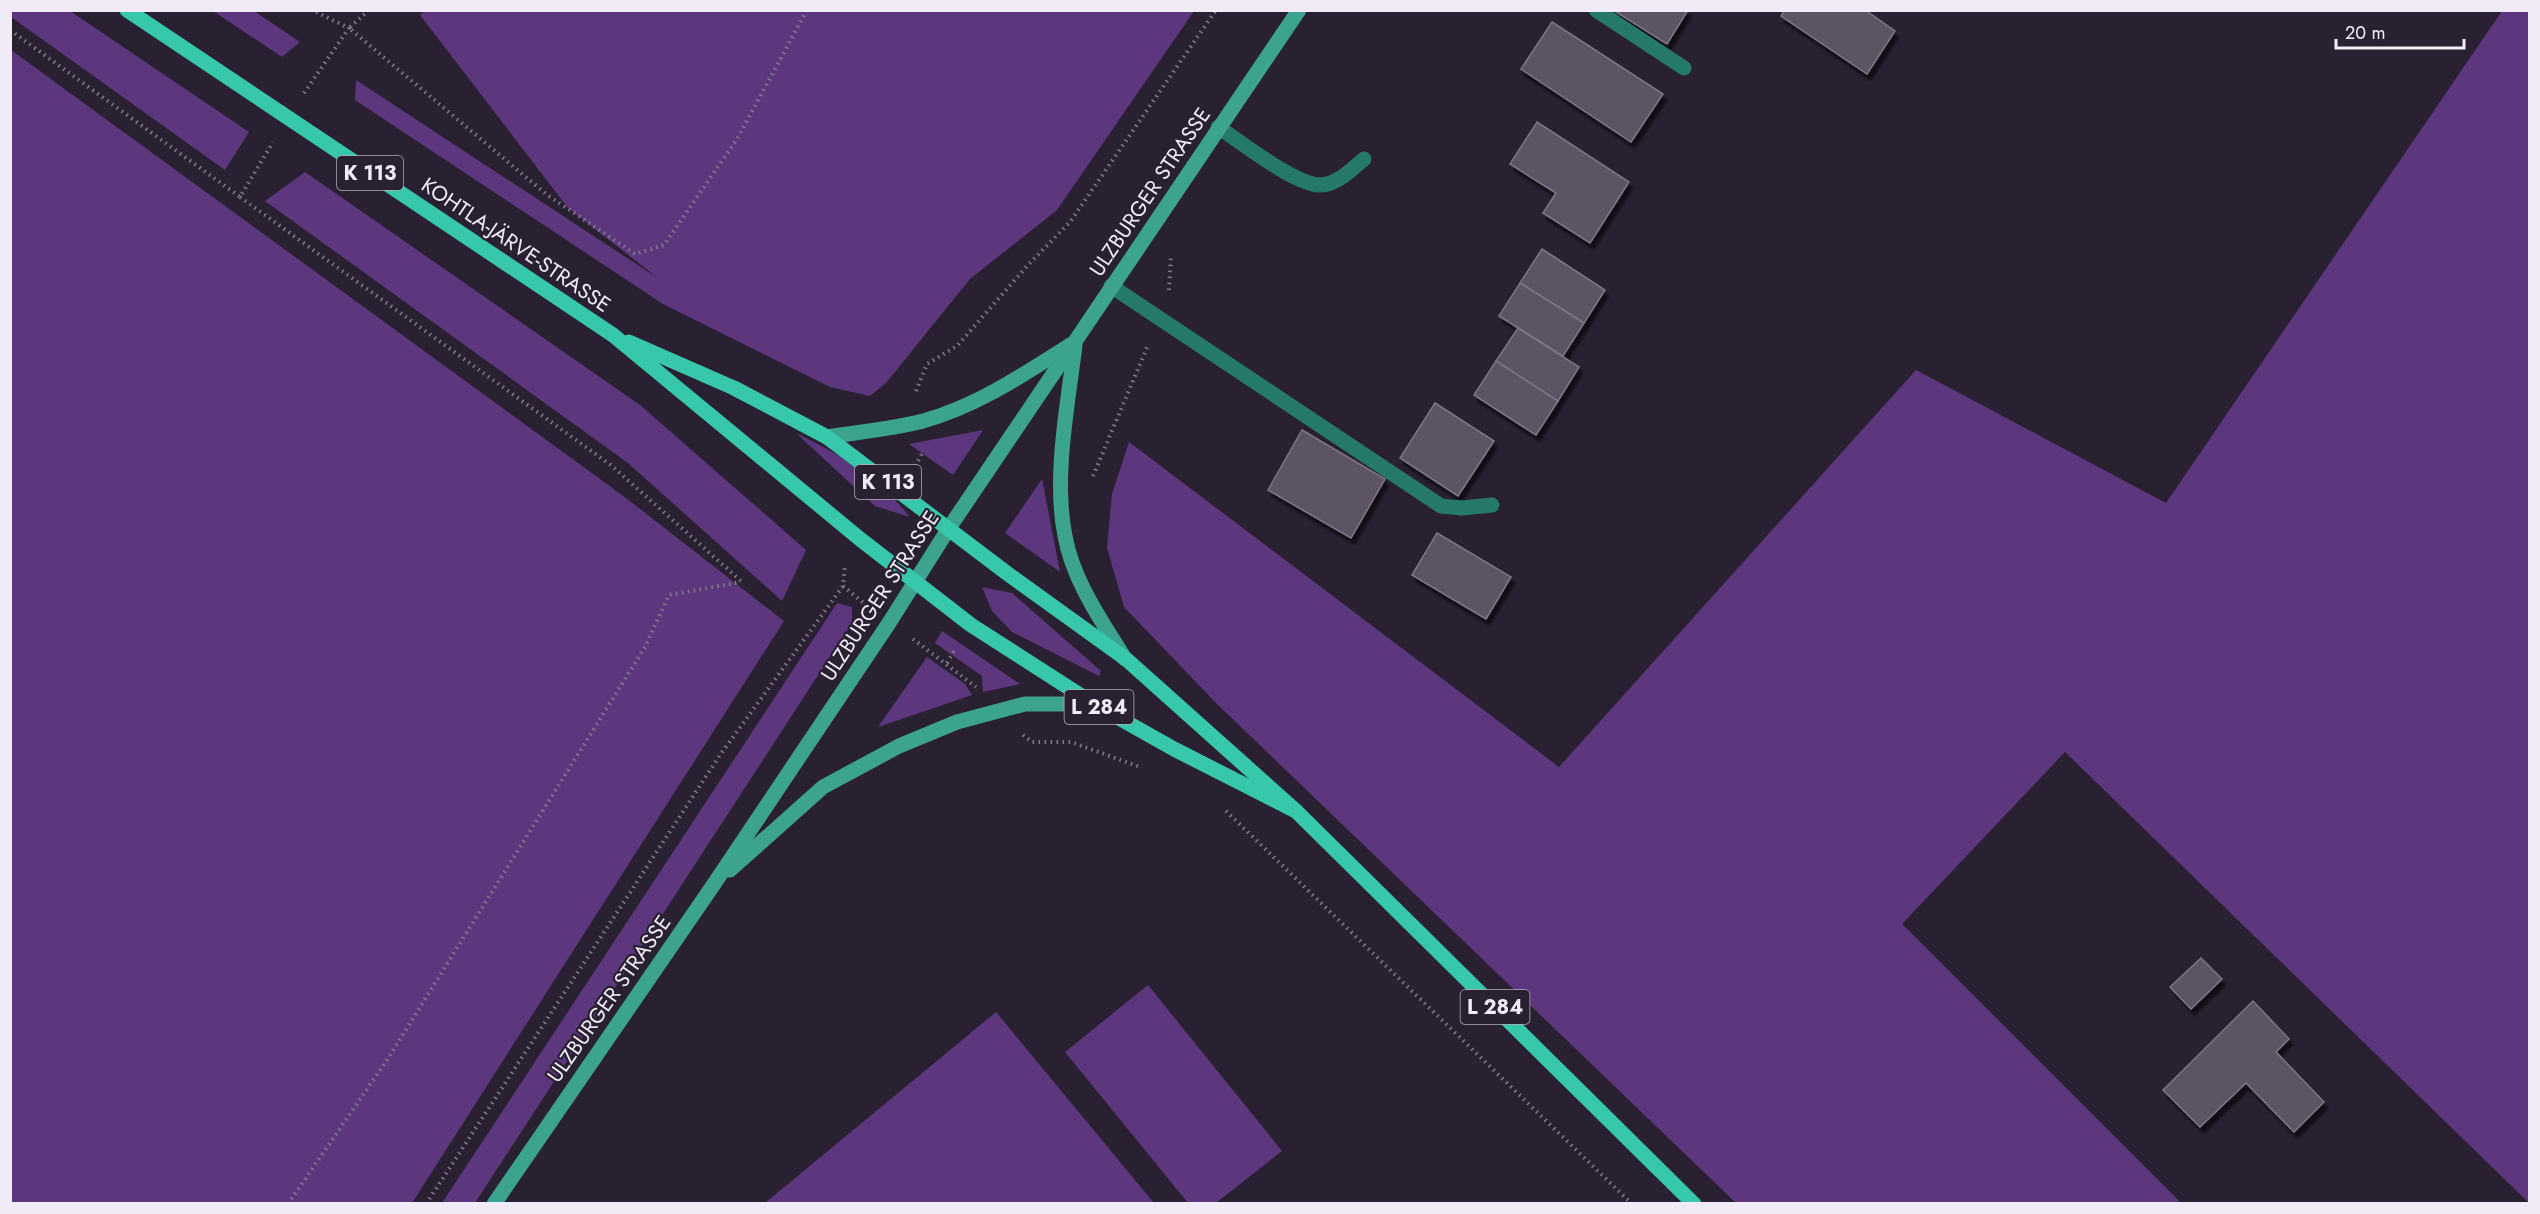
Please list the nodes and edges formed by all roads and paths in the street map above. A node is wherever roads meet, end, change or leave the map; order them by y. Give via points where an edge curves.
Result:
1 (127, 10) edge
2 (312, 10) edge
3 (369, 10) edge
4 (807, 10) edge
5 (1216, 10) edge
6 (1299, 10) edge
7 (1596, 10) edge
8 (349, 28) junction
9 (10, 30) edge
10 (1684, 68) dead end
11 (288, 115) junction
12 (1218, 127) junction
13 (1364, 159) dead end
14 (240, 197) junction
15 (1111, 286) junction
16 (613, 335) junction
17 (1075, 342) junction
18 (921, 422) junction
19 (827, 437) junction
20 (897, 489) junction
21 (1492, 505) dead end
22 (949, 528) junction
23 (860, 539) junction
24 (916, 582) junction
25 (843, 586) junction
26 (889, 623) junction
27 (1126, 660) junction
28 (1094, 704) junction
29 (994, 711) junction
30 (1142, 768) dead end
31 (1225, 810) dead end
32 (1296, 811) junction
33 (714, 884) junction
34 (288, 1203) edge
35 (426, 1203) edge
36 (494, 1203) edge
37 (1632, 1203) edge
38 (1694, 1203) edge

1 - 11 main road, KOHTLA-JÄRVE-STRASSE / K 113
2 - 8 path
3 - 8 path
4 - 8 path via 737,139 664,245 635,254 546,194
5 - 18 path via 1070,222 957,346 927,364 914,396
6 - 12 main road, ULZBURGER STRASSE
7 - 10 lane
8 - 11 path
9 - 14 path
11 - 14 path
11 - 16 main road, KOHTLA-JÄRVE-STRASSE / K 113
12 - 13 lane via 1302,182 1322,185 1344,176
12 - 15 main road, ULZBURGER STRASSE
14 - 34 path via 612,466 741,582 669,596 645,647 387,1060
15 - 17 main road, ULZBURGER STRASSE
15 - 21 lane via 1441,506
16 - 19 main road, KOHTLA-JÄRVE-STRASSE / K 113 via 719,380
16 - 23 main road, KOHTLA-JÄRVE-STRASSE / K 113
17 - 18 main road via 997,392
17 - 22 main road, ULZBURGER STRASSE
17 - 27 main road via 1061,457 1065,536 1084,592
18 - 19 main road
18 - 20 path via 928,438 921,458
19 - 20 main road, KOHTLA-JÄRVE-STRASSE / K 113
20 - 22 main road, KOHTLA-JÄRVE-STRASSE / K 113
22 - 24 main road, ULZBURGER STRASSE
22 - 27 main road, L 284
23 - 24 main road, KOHTLA-JÄRVE-STRASSE / K 113
23 - 25 path via 845,557
24 - 26 main road, ULZBURGER STRASSE
24 - 28 main road, L 284 via 971,625
25 - 26 path
25 - 35 path via 720,755
26 - 29 path via 974,684
26 - 33 main road, ULZBURGER STRASSE
27 - 32 main road, L 284
28 - 29 main road via 1025,704
28 - 32 main road, L 284 via 1174,750
29 - 30 path via 1032,742 1071,742
29 - 33 main road via 899,746 823,788
31 - 37 path
32 - 38 main road, L 284
33 - 36 main road, ULZBURGER STRASSE

